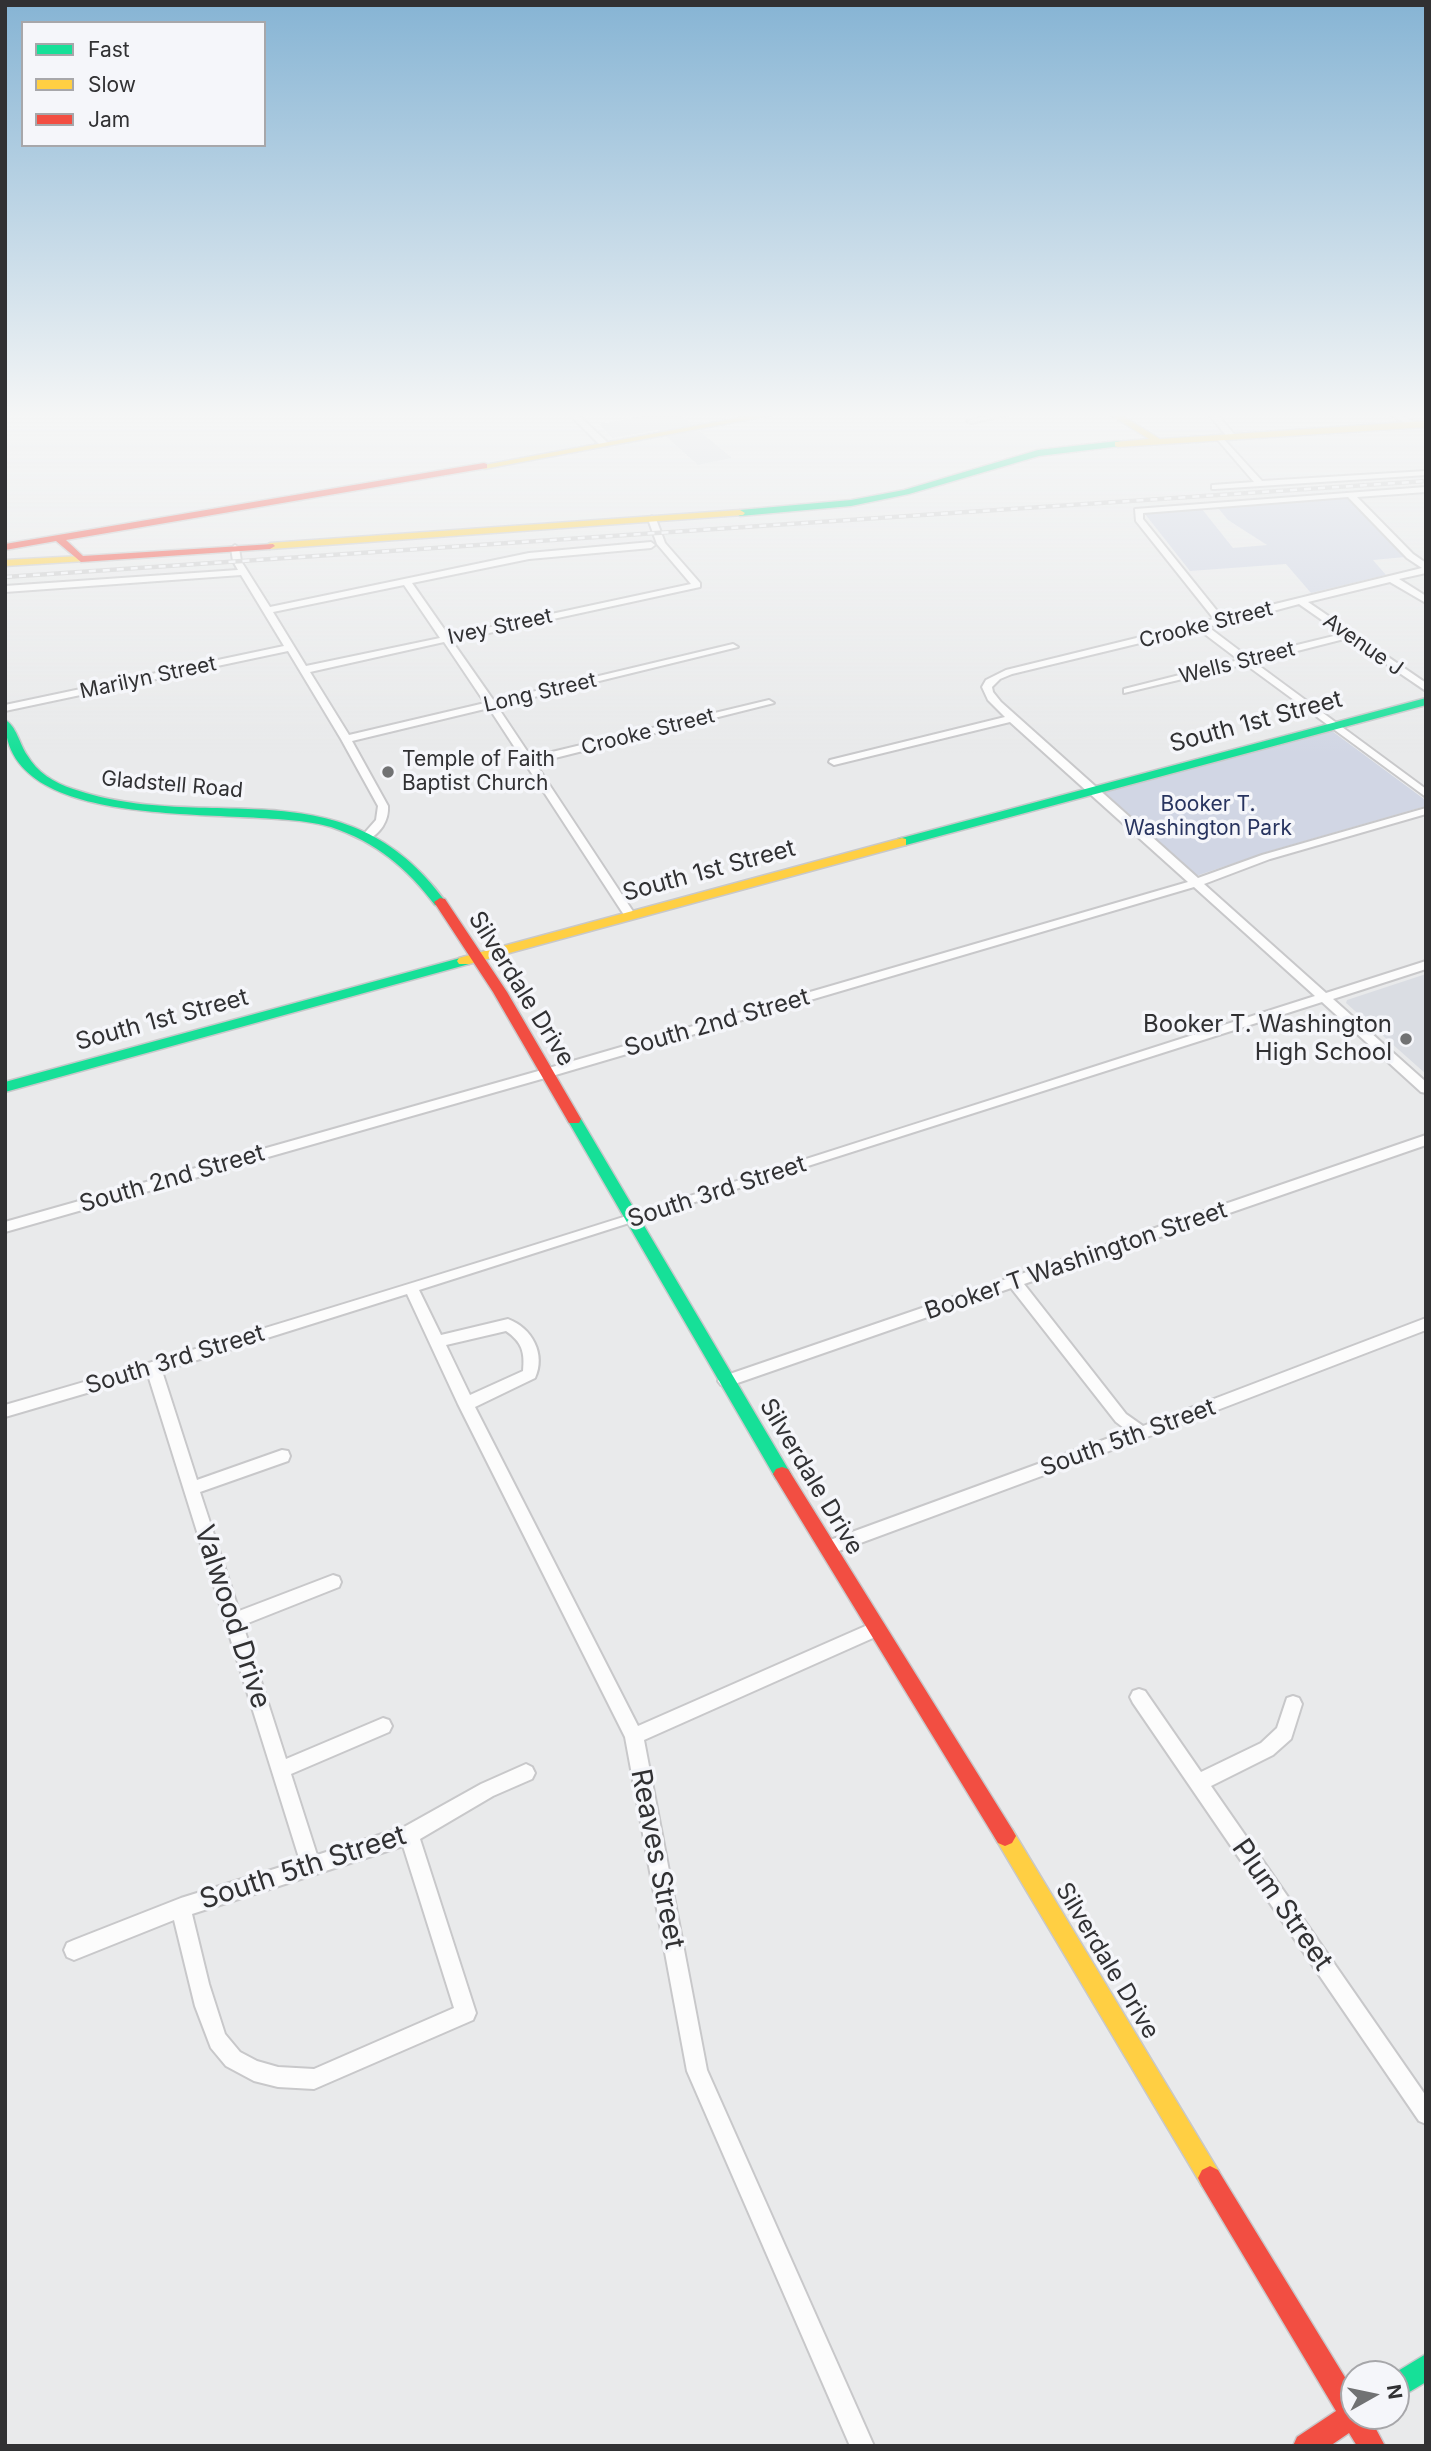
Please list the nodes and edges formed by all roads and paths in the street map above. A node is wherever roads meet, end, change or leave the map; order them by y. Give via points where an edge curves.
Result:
1 (170, 526) edge
2 (546, 526) edge
3 (655, 526) edge
4 (1145, 526) edge
5 (1381, 526) edge
6 (651, 545) dead end
7 (5, 547) edge
8 (235, 548) junction
9 (71, 549) junction
10 (5, 561) edge
11 (1426, 569) edge
12 (243, 572) junction
13 (1392, 579) junction
14 (405, 582) junction
15 (5, 589) edge
16 (1426, 600) edge
17 (1301, 601) junction
18 (267, 610) junction
19 (1221, 621) junction
20 (1200, 626) junction
21 (1348, 635) junction
22 (444, 640) junction
23 (733, 647) dead end
24 (290, 648) junction
25 (1246, 660) junction
26 (303, 670) junction
27 (1426, 688) edge
28 (1127, 691) dead end
29 (1426, 701) edge
30 (769, 703) dead end
31 (491, 704) junction
32 (5, 708) edge
33 (1012, 718) junction
34 (5, 723) edge
35 (1333, 725) junction
36 (346, 739) junction
37 (528, 761) junction
38 (834, 762) dead end
39 (1092, 790) junction
40 (1426, 794) edge
41 (1426, 811) edge
42 (367, 837) junction
43 (1195, 882) junction
44 (630, 916) junction
45 (477, 957) junction
46 (1426, 965) edge
47 (1325, 999) junction
48 (547, 1073) junction
49 (5, 1087) edge
50 (1426, 1089) edge
51 (1426, 1140) edge
52 (631, 1219) junction
53 (5, 1227) edge
54 (1014, 1282) junction
55 (411, 1288) junction
56 (1426, 1324) edge
57 (436, 1342) junction
58 (153, 1368) junction
59 (726, 1381) junction
60 (466, 1404) junction
61 (5, 1411) edge
62 (1141, 1433) junction
63 (282, 1456) dead end
64 (190, 1489) junction
65 (828, 1548) junction
66 (333, 1582) dead end
67 (234, 1621) junction
68 (876, 1629) junction
69 (1139, 1697) dead end
70 (1293, 1704) dead end
71 (383, 1726) dead end
72 (634, 1736) junction
73 (281, 1770) junction
74 (526, 1773) dead end
75 (1198, 1783) junction
76 (409, 1835) junction
77 (311, 1866) junction
78 (181, 1908) junction
79 (74, 1950) dead end
80 (1426, 2114) edge
81 (1426, 2367) edge
82 (1410, 2378) edge
83 (1340, 2393) edge
84 (1340, 2424) edge
85 (1362, 2430) edge
86 (862, 2446) edge
87 (1306, 2446) edge
88 (1372, 2446) edge

1 - 9 street
2 - 8 street
3 - 22 street, Ivey Street via 662,544 697,584
4 - 19 street
5 - 11 street
6 - 14 street via 529,556
7 - 9 street
8 - 9 street
8 - 12 street
9 - 10 street
11 - 13 street, Crooke Street
12 - 15 street
12 - 18 street
13 - 16 street
13 - 17 street, Crooke Street
14 - 18 street
14 - 22 street
17 - 19 street, Crooke Street
17 - 21 street, Avenue J
18 - 24 street
19 - 20 street, Crooke Street
20 - 25 street
20 - 33 street, Crooke Street via 1009,672 987,682 990,697
21 - 25 street, Wells Street
21 - 27 street, Avenue J
22 - 26 street, Ivey Street
22 - 31 street
23 - 31 street, Long Street
24 - 26 street
24 - 32 street, Marilyn Street
25 - 28 street, Wells Street
25 - 35 street
26 - 36 street
29 - 35 street, South 1st Street
30 - 37 street, Crooke Street
31 - 36 street, Long Street
31 - 37 street
33 - 38 street
33 - 39 street
34 - 42 street, Gladstell Road via 35,773 56,787 96,800 295,817
35 - 39 street, South 1st Street
35 - 40 street
36 - 42 street via 383,806 384,816
37 - 44 street
39 - 43 street
39 - 44 street, South 1st Street
41 - 43 street, South 2nd Street via 1266,856
42 - 45 street, Silverdale Drive via 423,880
43 - 47 street
43 - 48 street, South 2nd Street
44 - 45 street, South 1st Street
45 - 48 street, Silverdale Drive
45 - 49 street, South 1st Street
46 - 47 street, South 3rd Street
47 - 50 street
47 - 52 street, South 3rd Street
48 - 52 street, Silverdale Drive
48 - 53 street, South 2nd Street
51 - 54 street, Booker T Washington Street
52 - 55 street, South 3rd Street
52 - 59 street, Silverdale Drive
54 - 59 street, Booker T Washington Street
54 - 62 street via 1121,1418
55 - 57 street, Reaves Street
55 - 58 street, South 3rd Street
56 - 62 street, South 5th Street
57 - 60 street, Reaves Street
57 - 60 street via 508,1325 521,1332 530,1345 530,1374
58 - 61 street, South 3rd Street
58 - 64 street, Valwood Drive
59 - 65 street, Silverdale Drive
60 - 72 street, Reaves Street
62 - 65 street, South 5th Street
63 - 64 street
64 - 67 street, Valwood Drive
65 - 68 street, Silverdale Drive
66 - 67 street
67 - 73 street, Valwood Drive
68 - 72 street
68 - 83 street, Silverdale Drive
69 - 75 street, Plum Street
70 - 75 street via 1286,1733 1267,1749
71 - 73 street
72 - 86 street, Reaves Street via 697,2071
73 - 77 street, Valwood Drive
74 - 76 street, South 5th Street
75 - 80 street, Plum Street
76 - 77 street, South 5th Street
76 - 78 street via 466,2014 314,2079 288,2080 263,2074 223,2050 212,2028
77 - 78 street, South 5th Street
78 - 79 street, South 5th Street
81 - 82 street
84 - 87 street
85 - 88 street, Silverdale Drive

